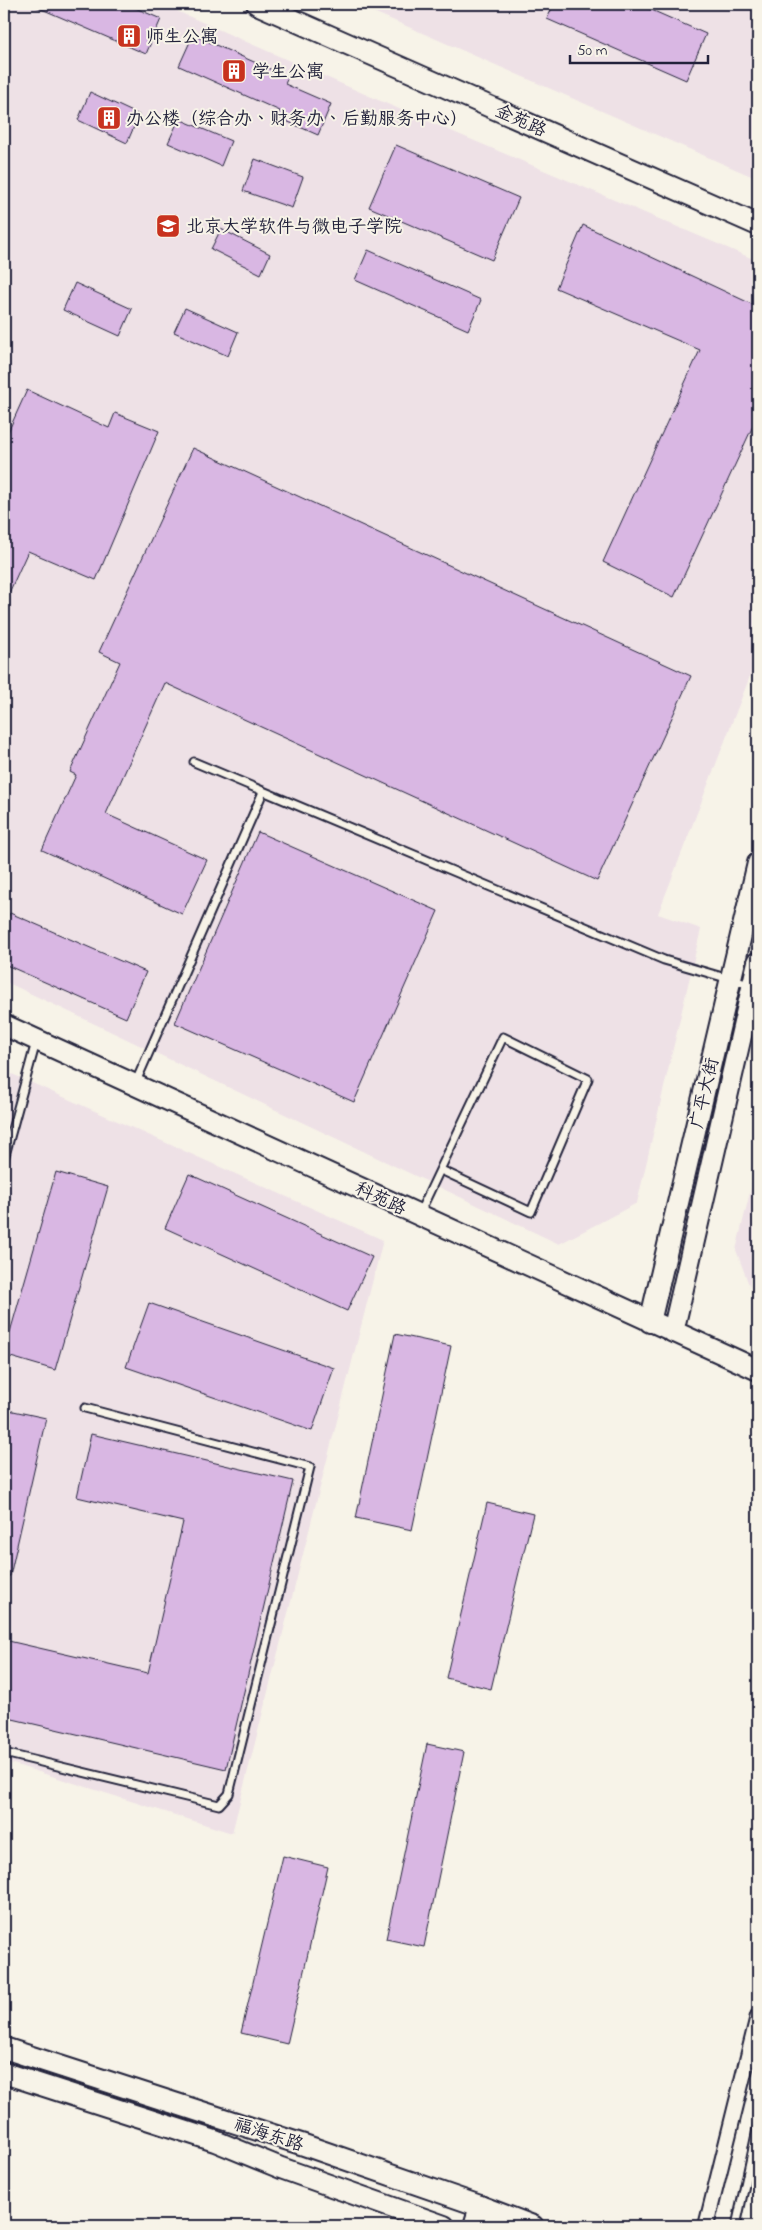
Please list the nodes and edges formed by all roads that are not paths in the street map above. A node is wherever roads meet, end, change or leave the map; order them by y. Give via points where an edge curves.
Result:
1 (257, 4) edge
2 (758, 225) edge
3 (194, 762) dead end
4 (263, 792) junction
5 (758, 864) edge
6 (758, 962) edge
7 (731, 980) junction
8 (753, 986) junction
9 (4, 1025) edge
10 (37, 1040) junction
11 (135, 1084) junction
12 (4, 1159) edge
13 (441, 1170) junction
14 (419, 1215) junction
15 (650, 1322) junction
16 (673, 1332) junction
17 (758, 1370) edge
18 (85, 1408) dead end
19 (4, 1753) edge
20 (758, 2016) edge
21 (4, 2048) edge
22 (4, 2073) edge
23 (758, 2124) edge
24 (756, 2150) edge
25 (439, 2192) junction
26 (480, 2206) junction
27 (437, 2225) edge
28 (474, 2226) edge
29 (533, 2226) edge
30 (706, 2226) edge
31 (736, 2226) edge

1 - 2 street, 金苑路
3 - 4 lane
4 - 7 lane via 664,960
4 - 11 lane
5 - 7 street, 广平大街
6 - 8 street, 广平大街
7 - 8 lane
7 - 15 street, 广平大街
8 - 16 street, 广平大街
9 - 10 street, 科苑路
10 - 11 street, 科苑路
10 - 12 lane
11 - 14 street, 科苑路
13 - 13 lane via 503,1037 588,1079 532,1212
13 - 14 lane
14 - 15 street, 科苑路
15 - 16 street, 科苑路
16 - 17 street, 科苑路
18 - 19 lane via 310,1467 229,1794 219,1806
20 - 30 street
21 - 25 street, 福海东路
22 - 27 street, 福海东路 via 215,2141
23 - 24 lane
24 - 31 lane
25 - 26 street, 福海东路
25 - 27 street
26 - 28 street
26 - 29 street, 福海东路

